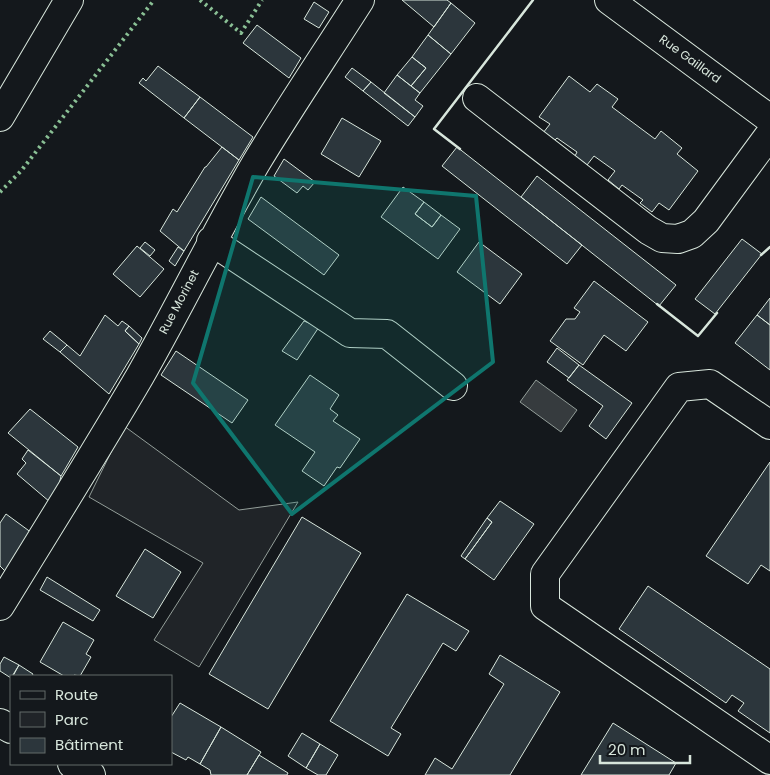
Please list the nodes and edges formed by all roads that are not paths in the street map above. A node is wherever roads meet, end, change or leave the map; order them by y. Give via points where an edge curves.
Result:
1 (68, 0) edge
2 (360, 0) edge
3 (609, 0) edge
4 (477, 98) dead end
5 (0, 117) edge
6 (770, 119) edge
7 (770, 134) edge
8 (211, 241) junction
9 (453, 386) dead end
10 (770, 425) edge
11 (0, 606) edge
12 (770, 760) edge
13 (74, 765) edge
14 (91, 775) edge

1 - 5 street
2 - 8 street, Rue Morinet via 294,100
3 - 6 street, Rue Gaillard
4 - 7 street via 662,238 678,239 692,234 706,221
8 - 9 street via 350,333 387,334
8 - 11 street, Rue Morinet via 140,376
10 - 12 street via 710,384 679,387 545,574 544,606
13 - 14 street

